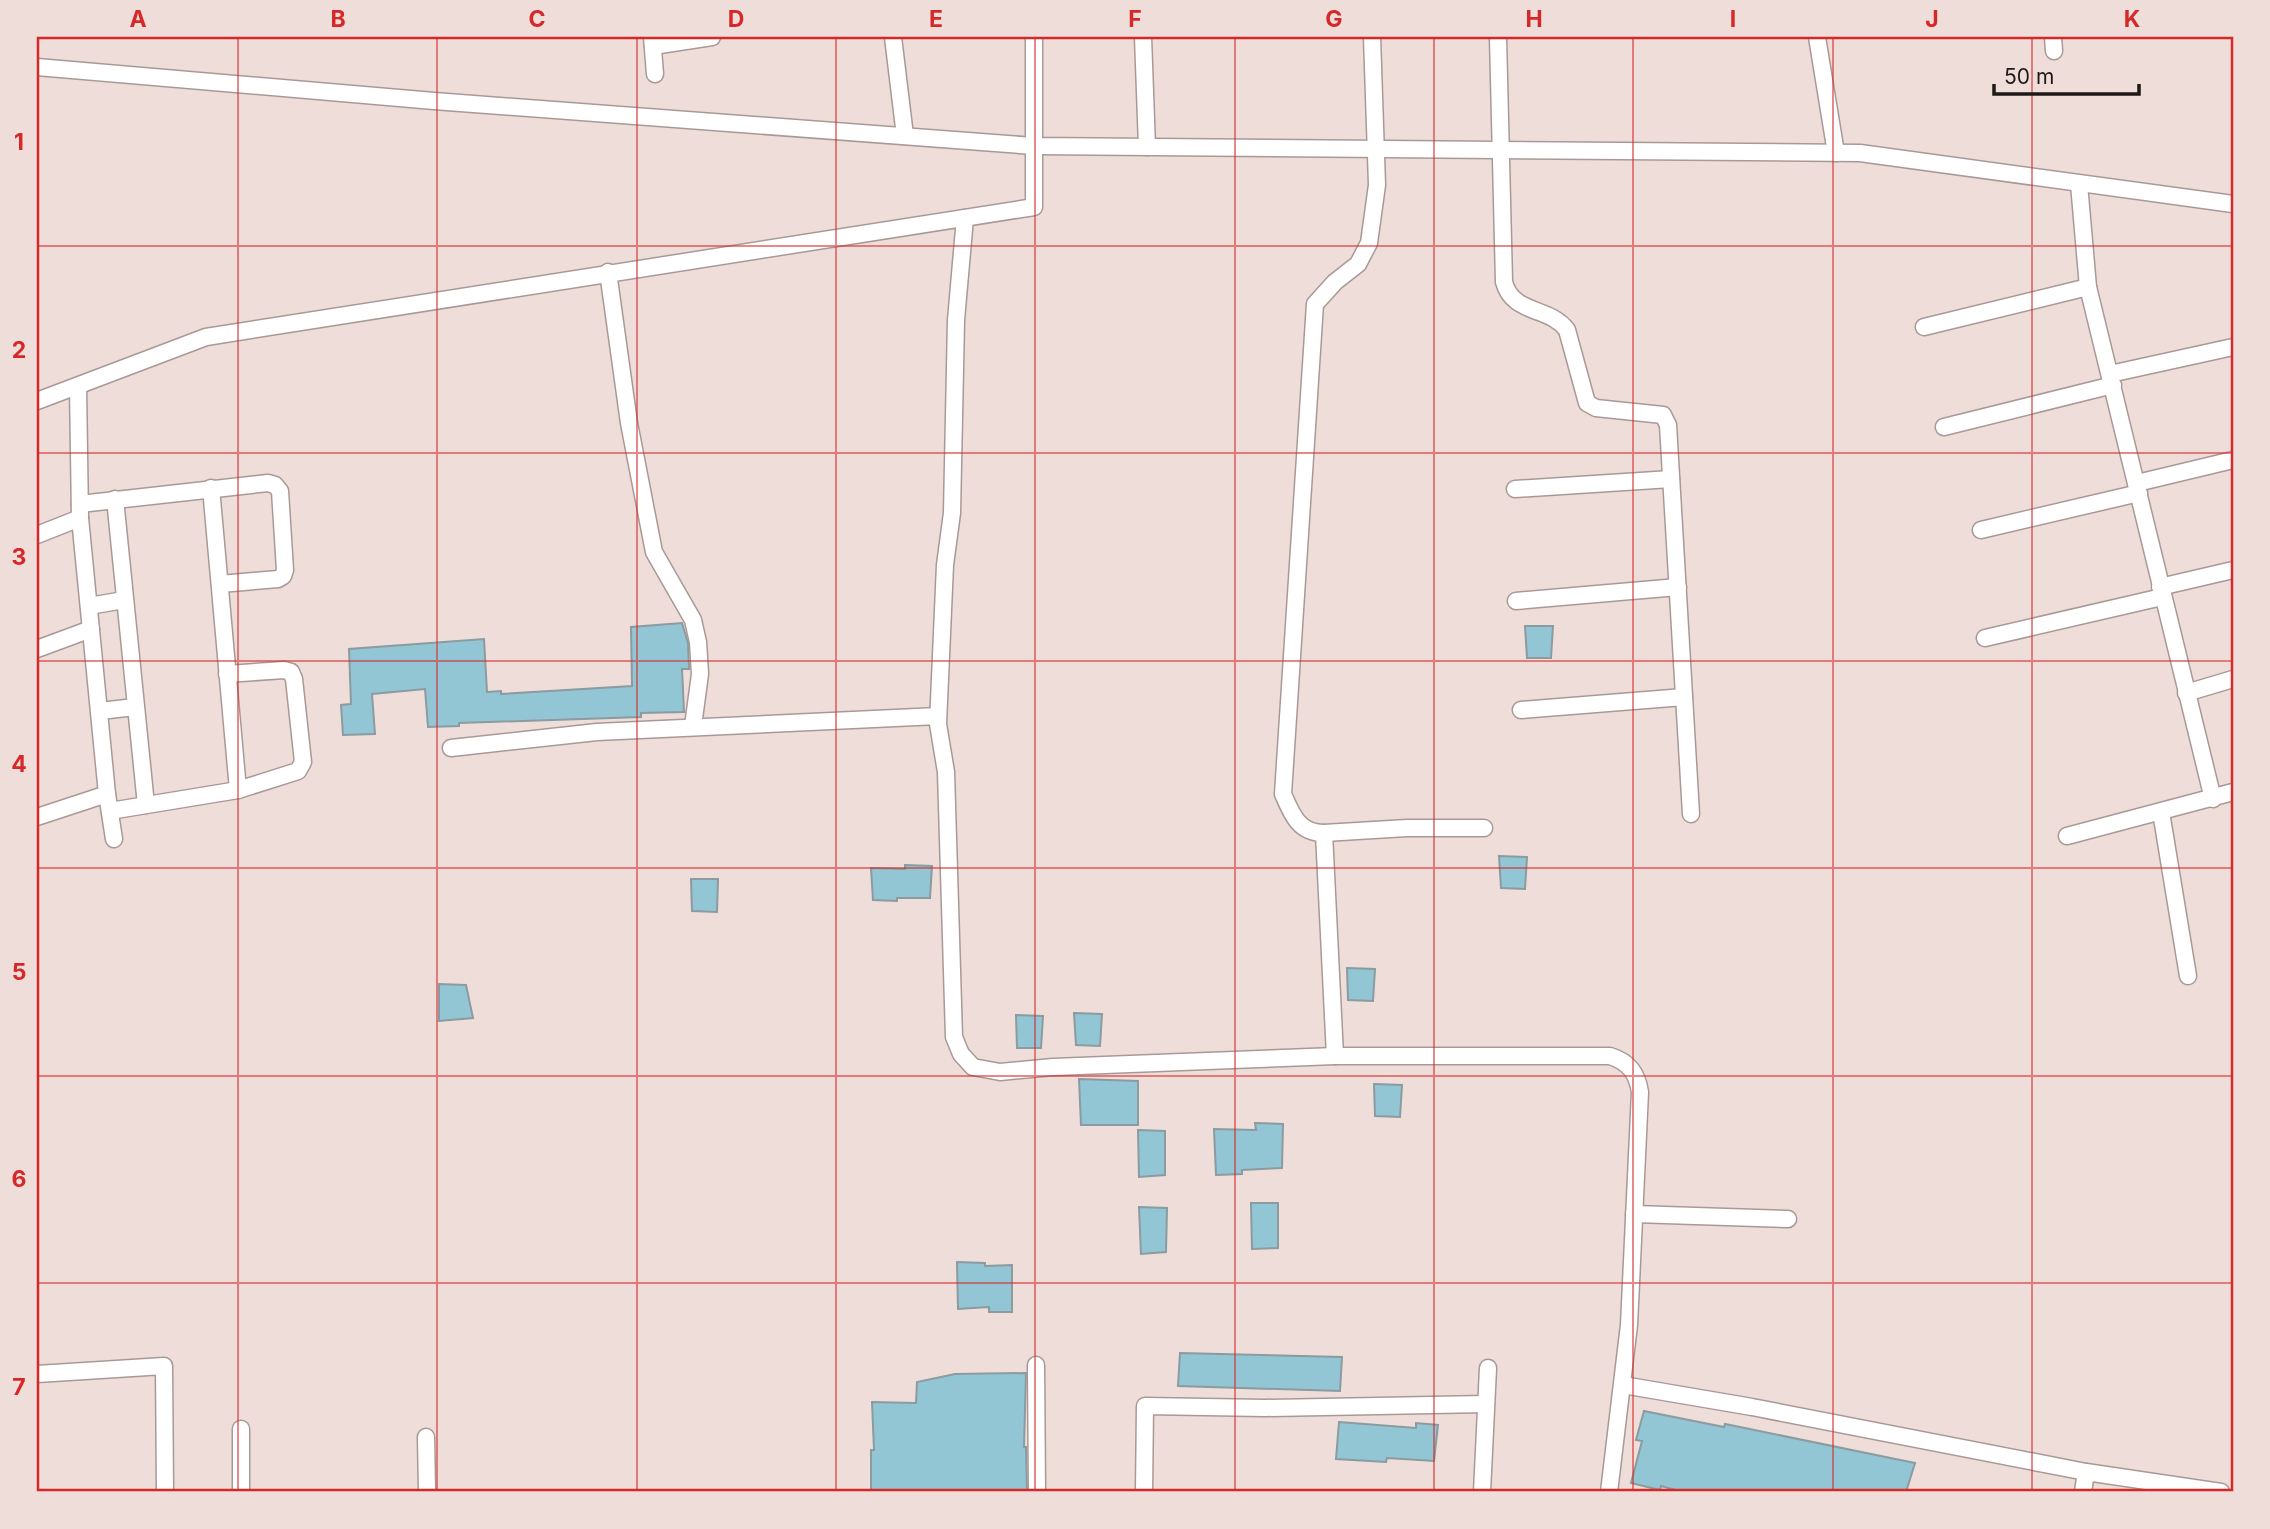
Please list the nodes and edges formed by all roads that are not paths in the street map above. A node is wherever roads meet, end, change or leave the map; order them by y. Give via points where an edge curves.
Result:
1 (712, 37) edge
2 (893, 37) edge
3 (1034, 37) edge
4 (1143, 37) edge
5 (1372, 37) edge
6 (1498, 37) edge
7 (1817, 37) edge
8 (652, 41) edge
9 (37, 68) edge
10 (655, 74) dead end
11 (905, 136) junction
12 (1034, 146) junction
13 (1147, 147) junction
14 (1377, 149) junction
15 (1501, 150) junction
16 (1836, 153) junction
17 (2079, 184) junction
18 (2233, 204) edge
19 (965, 218) junction
20 (608, 272) junction
21 (2088, 287) junction
22 (1924, 327) dead end
23 (2233, 346) edge
24 (2111, 380) junction
25 (78, 386) junction
26 (37, 401) edge
27 (1944, 428) dead end
28 (2233, 460) edge
29 (1671, 479) junction
30 (211, 488) junction
31 (2138, 488) junction
32 (1515, 489) dead end
33 (115, 499) junction
34 (80, 511) junction
35 (1981, 530) dead end
36 (37, 535) edge
37 (2233, 570) edge
38 (220, 584) junction
39 (1678, 587) junction
40 (2161, 592) junction
41 (124, 600) junction
42 (1516, 601) dead end
43 (89, 606) junction
44 (91, 629) junction
45 (1985, 638) dead end
46 (37, 649) edge
47 (227, 674) junction
48 (2233, 679) edge
49 (2186, 693) junction
50 (1684, 697) junction
51 (135, 707) junction
52 (1521, 710) dead end
53 (100, 711) junction
54 (938, 716) junction
55 (693, 726) junction
56 (451, 748) dead end
57 (238, 790) junction
58 (2233, 792) edge
59 (107, 794) junction
60 (2213, 799) junction
61 (146, 805) junction
62 (110, 811) junction
63 (2161, 812) junction
64 (1691, 814) dead end
65 (37, 817) edge
66 (1484, 828) dead end
67 (1324, 834) junction
68 (2067, 836) dead end
69 (114, 839) dead end
70 (2188, 976) dead end
71 (1335, 1056) junction
72 (1634, 1214) junction
73 (1788, 1219) dead end
74 (1036, 1365) dead end
75 (1488, 1368) dead end
76 (37, 1374) edge
77 (1623, 1385) junction
78 (1486, 1404) junction
79 (241, 1429) dead end
80 (426, 1437) dead end
81 (2086, 1472) junction
82 (159, 1492) edge
83 (165, 1492) edge
84 (241, 1492) edge
85 (426, 1492) edge
86 (1037, 1492) edge
87 (1144, 1492) edge
88 (1482, 1492) edge
89 (1609, 1492) edge
90 (2083, 1492) edge
91 (2221, 1492) edge

1 - 8 street
2 - 11 street
3 - 12 street
4 - 13 street
5 - 14 street
6 - 15 street
7 - 16 street
8 - 10 street
9 - 11 street
11 - 12 street
12 - 13 street
12 - 19 street via 1034,207
13 - 14 street
14 - 15 street
14 - 67 street via 1369,243 1358,264 1315,304 1283,794 1301,826
15 - 16 street
15 - 29 street via 1507,294 1561,322 1567,330 1587,403 1596,408 1663,415 1668,425
16 - 17 street
17 - 18 street
17 - 21 street
19 - 20 street
19 - 54 street
20 - 25 street via 206,337
20 - 55 street via 629,423 654,552 693,620 698,642 700,674
21 - 22 street
21 - 24 street
23 - 24 street
24 - 27 street
24 - 31 street
25 - 26 street
25 - 34 street
28 - 31 street
29 - 32 street
29 - 39 street
30 - 33 street
30 - 38 street
30 - 38 street via 268,483 280,491 283,576
31 - 35 street
31 - 40 street
33 - 34 street
33 - 41 street
34 - 36 street
34 - 43 street
37 - 40 street
38 - 47 street
39 - 42 street
39 - 50 street
40 - 45 street
40 - 49 street
41 - 43 street
41 - 51 street
43 - 44 street
44 - 46 street
44 - 53 street
47 - 57 street
47 - 57 street via 291,672 303,762 298,771
48 - 49 street
49 - 60 street
50 - 52 street
50 - 64 street
51 - 53 street
51 - 61 street
53 - 59 street
54 - 55 street
54 - 71 street via 946,772 954,1037 973,1067 1000,1072
55 - 56 street
57 - 61 street
58 - 60 street
59 - 62 street
59 - 65 street
60 - 63 street
61 - 62 street
62 - 69 street
63 - 68 street
63 - 70 street
66 - 67 street
67 - 71 street
71 - 72 street via 1620,1059 1638,1077 1640,1092
72 - 73 street
72 - 77 street
74 - 86 street
75 - 78 street
76 - 83 street via 164,1366
77 - 81 street
77 - 89 street
78 - 87 street via 1145,1406
78 - 88 street
79 - 84 street
80 - 85 street
81 - 90 street
81 - 91 street
82 - 83 street

